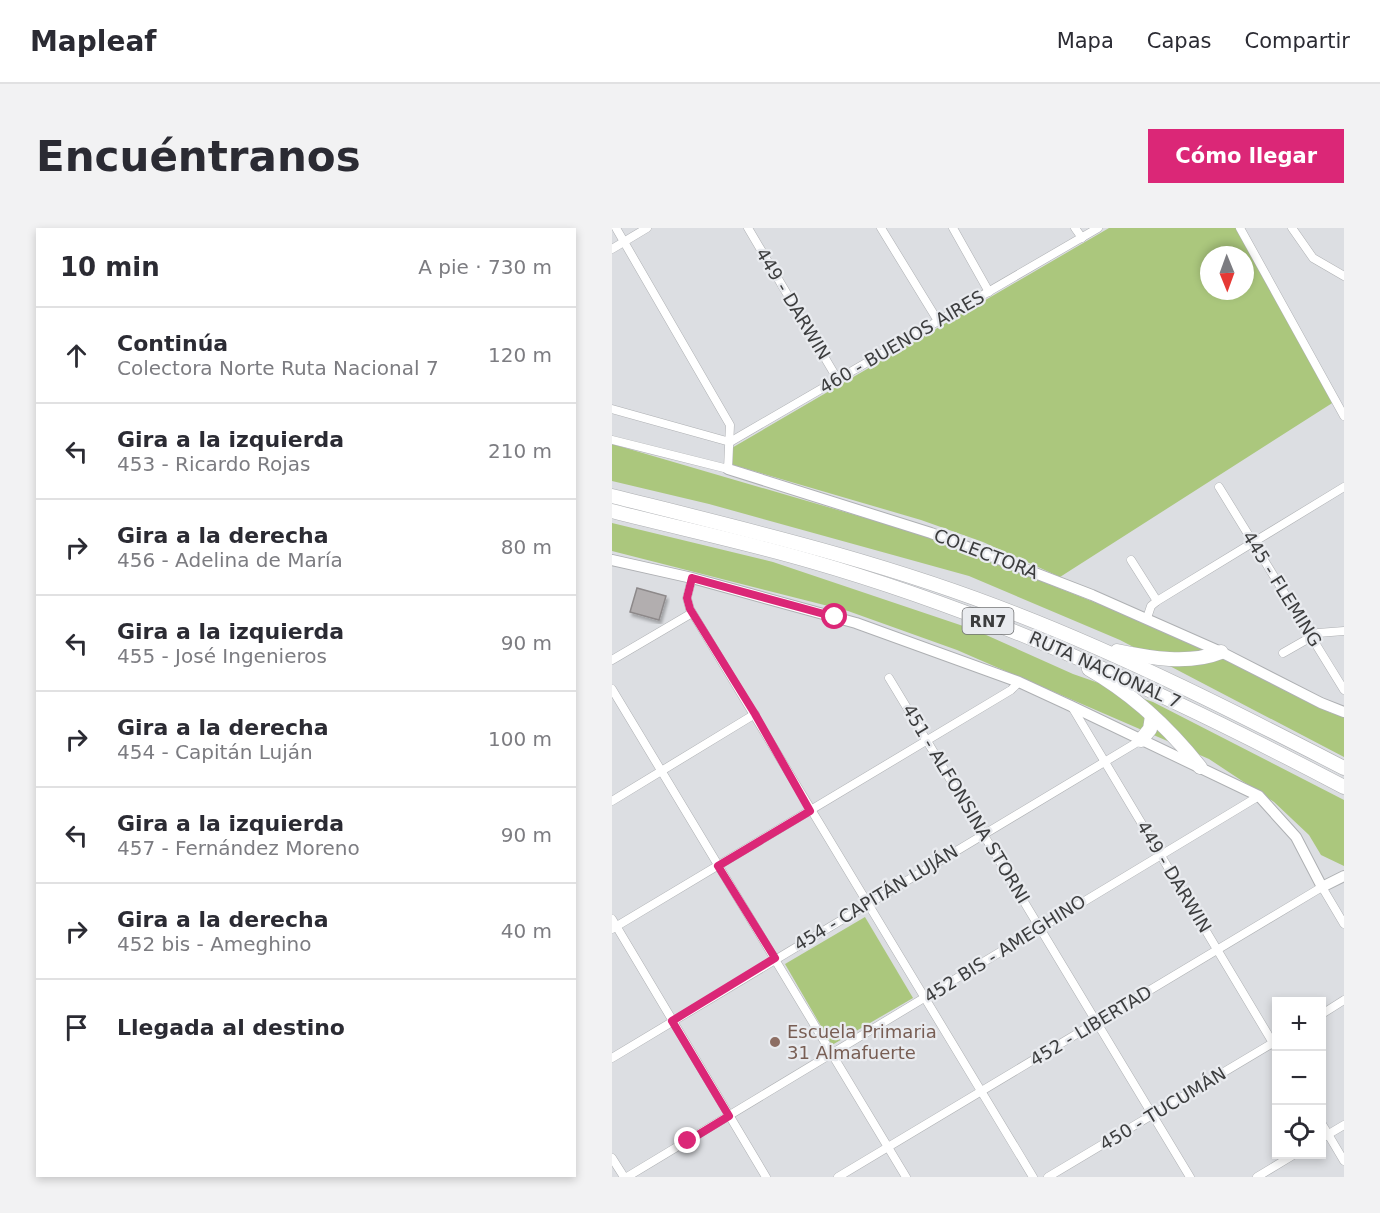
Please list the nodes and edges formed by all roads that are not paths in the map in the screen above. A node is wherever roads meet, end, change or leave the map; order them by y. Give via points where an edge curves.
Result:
1 (615, 228) edge
2 (647, 228) edge
3 (748, 228) edge
4 (881, 228) edge
5 (953, 228) edge
6 (1076, 228) edge
7 (1098, 228) edge
8 (1240, 228) edge
9 (1292, 228) edge
10 (1082, 238) junction
11 (624, 242) junction
12 (612, 249) edge
13 (1344, 276) edge
14 (989, 292) junction
15 (938, 321) junction
16 (838, 380) junction
17 (612, 409) edge
18 (1344, 416) edge
19 (612, 440) edge
20 (730, 442) junction
21 (728, 469) junction
22 (1219, 487) dead end
23 (1344, 487) edge
24 (612, 496) edge
25 (612, 511) edge
26 (1252, 541) junction
27 (612, 560) edge
28 (1131, 560) dead end
29 (692, 578) junction
30 (1157, 601) junction
31 (692, 612) junction
32 (1147, 618) junction
33 (1344, 630) edge
34 (1312, 637) junction
35 (1046, 644) junction
36 (1089, 644) junction
37 (1221, 652) junction
38 (1283, 653) dead end
39 (612, 660) edge
40 (889, 678) dead end
41 (1019, 682) junction
42 (612, 689) edge
43 (1344, 690) edge
44 (1071, 706) junction
45 (1344, 712) edge
46 (755, 714) junction
47 (1152, 716) junction
48 (1141, 740) junction
49 (928, 741) junction
50 (1105, 760) junction
51 (1200, 766) junction
52 (1344, 768) edge
53 (662, 771) junction
54 (1344, 787) edge
55 (1259, 796) junction
56 (612, 801) edge
57 (810, 811) junction
58 (984, 834) junction
59 (1161, 855) junction
60 (718, 866) junction
61 (1344, 876) edge
62 (1322, 887) junction
63 (868, 902) junction
64 (1344, 924) edge
65 (614, 925) edge
66 (1040, 926) junction
67 (1217, 950) junction
68 (775, 958) junction
69 (926, 998) junction
70 (1344, 1000) edge
71 (1326, 1011) edge
72 (672, 1021) junction
73 (1097, 1022) junction
74 (1272, 1039) edge
75 (1272, 1046) edge
76 (833, 1055) junction
77 (612, 1058) edge
78 (982, 1091) junction
79 (1153, 1115) junction
80 (729, 1116) junction
81 (1344, 1125) edge
82 (1326, 1135) edge
83 (1326, 1137) edge
84 (888, 1147) junction
85 (612, 1158) edge
86 (1288, 1159) edge
87 (1344, 1161) edge
88 (625, 1177) edge
89 (766, 1177) edge
90 (838, 1177) edge
91 (906, 1177) edge
92 (1033, 1177) edge
93 (1048, 1177) edge
94 (1190, 1177) edge
95 (1257, 1177) edge

1 - 11 street
2 - 11 street
3 - 16 street, 449 - DARWIN
4 - 15 street
5 - 14 street
6 - 10 street
7 - 10 street, 460 - BUENOS AIRES
8 - 18 street
9 - 13 street via 1313,258
10 - 14 street, 460 - BUENOS AIRES
11 - 12 street
11 - 20 street via 730,425
14 - 15 street, 460 - BUENOS AIRES
15 - 16 street, 460 - BUENOS AIRES
16 - 20 street, 460 - BUENOS AIRES
17 - 20 street
19 - 21 street, COLECTORA
20 - 21 street
21 - 32 street, COLECTORA via 931,533
22 - 26 street, 445 - FLEMING
23 - 26 street
24 - 36 highway, RUTA NACIONAL 7 / RN7 via 814,546 1016,614
25 - 35 highway, RUTA NACIONAL 7 / RN7 via 810,560 923,597
26 - 30 street
26 - 34 street, 445 - FLEMING
27 - 29 street
28 - 30 street
29 - 31 street via 687,598
29 - 41 street via 855,623
30 - 32 street
31 - 39 street
31 - 46 street
32 - 37 street, COLECTORA
33 - 34 street
34 - 38 street
34 - 43 street, 445 - FLEMING
35 - 47 highway via 1107,680
35 - 54 highway, RUTA NACIONAL 7 / RN7 via 1202,713
36 - 37 highway via 1178,659
36 - 52 highway, RUTA NACIONAL 7 / RN7 via 1204,696
37 - 45 street, COLECTORA
40 - 49 street, 451 - ALFONSINA STORNI
41 - 44 street
41 - 49 street
42 - 53 street
44 - 48 street
44 - 50 street, 449 - DARWIN
46 - 53 street
46 - 57 street
47 - 48 highway via 1150,729
47 - 51 highway
48 - 50 street, 454 - CAPITÁN LUJÁN
48 - 51 street
49 - 57 street
49 - 58 street, 451 - ALFONSINA STORNI
50 - 58 street, 454 - CAPITÁN LUJÁN
50 - 59 street, 449 - DARWIN
51 - 55 street
53 - 56 street
53 - 60 street
55 - 59 street, 452 BIS - AMEGHINO
55 - 62 street via 1296,837
57 - 60 street
57 - 63 street
58 - 63 street, 454 - CAPITÁN LUJÁN
58 - 66 street, 451 - ALFONSINA STORNI
59 - 66 street, 452 BIS - AMEGHINO
59 - 67 street, 449 - DARWIN
60 - 65 street
60 - 68 street
61 - 62 street, 452 - LIBERTAD
62 - 64 street
62 - 67 street, 452 - LIBERTAD
63 - 68 street, 454 - CAPITÁN LUJÁN
63 - 69 street
65 - 72 street
66 - 69 street, 452 BIS - AMEGHINO
66 - 73 street, 451 - ALFONSINA STORNI
67 - 73 street, 452 - LIBERTAD
67 - 74 street, 449 - DARWIN
68 - 72 street, 454 - CAPITÁN LUJÁN
68 - 76 street
69 - 76 street, 452 BIS - AMEGHINO
69 - 78 street
70 - 71 street
72 - 77 street, 454 - CAPITÁN LUJÁN
72 - 80 street
73 - 78 street, 452 - LIBERTAD
73 - 79 street, 451 - ALFONSINA STORNI
75 - 79 street, 450 - TUCUMÁN
76 - 80 street, 452 BIS - AMEGHINO
76 - 84 street
78 - 84 street, 452 - LIBERTAD
78 - 92 street
79 - 93 street, 450 - TUCUMÁN
79 - 94 street, 451 - ALFONSINA STORNI
80 - 88 street, 452 BIS - AMEGHINO
80 - 89 street
81 - 82 street
83 - 87 street
84 - 90 street, 452 - LIBERTAD
84 - 91 street
85 - 88 street
86 - 95 street

